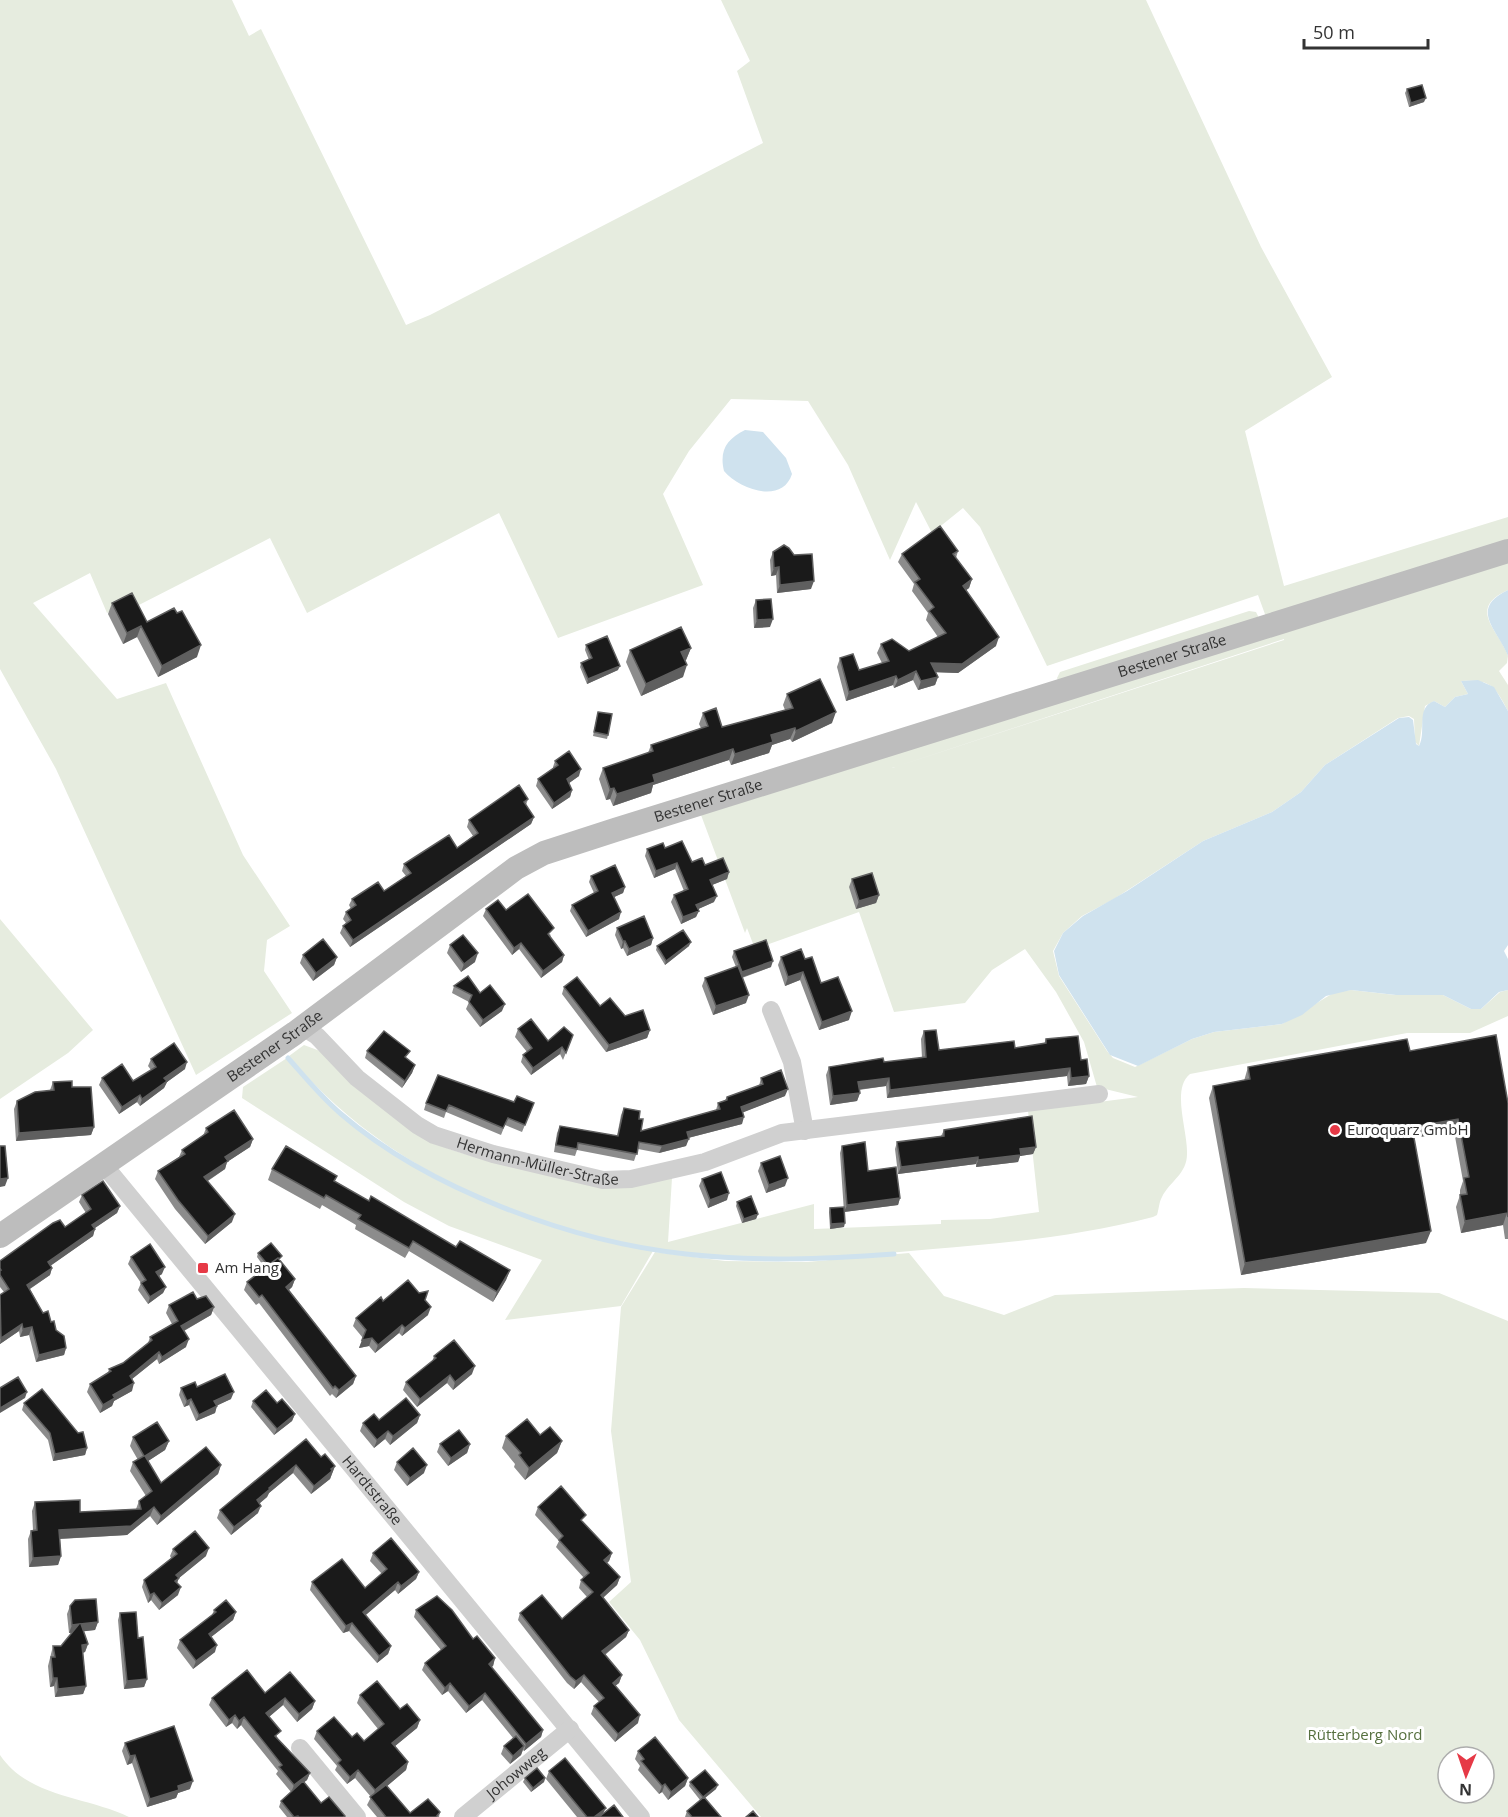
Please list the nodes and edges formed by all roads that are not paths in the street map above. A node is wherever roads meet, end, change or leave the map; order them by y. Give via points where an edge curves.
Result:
1 (1508, 551) edge
2 (771, 1010) dead end
3 (299, 1030) junction
4 (1099, 1094) dead end
5 (805, 1131) junction
6 (103, 1164) junction
7 (0, 1236) edge
8 (570, 1729) junction
9 (300, 1748) dead end
10 (357, 1817) edge
11 (463, 1817) edge
12 (641, 1817) edge

1 - 3 street, Bestener Straße via 544,853 516,868
2 - 5 street via 792,1062
3 - 5 street, Hermann-Müller-Straße via 317,1036 357,1078 434,1135 493,1154 603,1180 631,1179 705,1162 782,1133
3 - 6 street, Bestener Straße
4 - 5 street, Hermann-Müller-Straße
6 - 7 street, Bestener Straße
6 - 8 street, Hardtstraße
8 - 11 street, Johowweg
8 - 12 street, Hardtstraße
9 - 10 street

